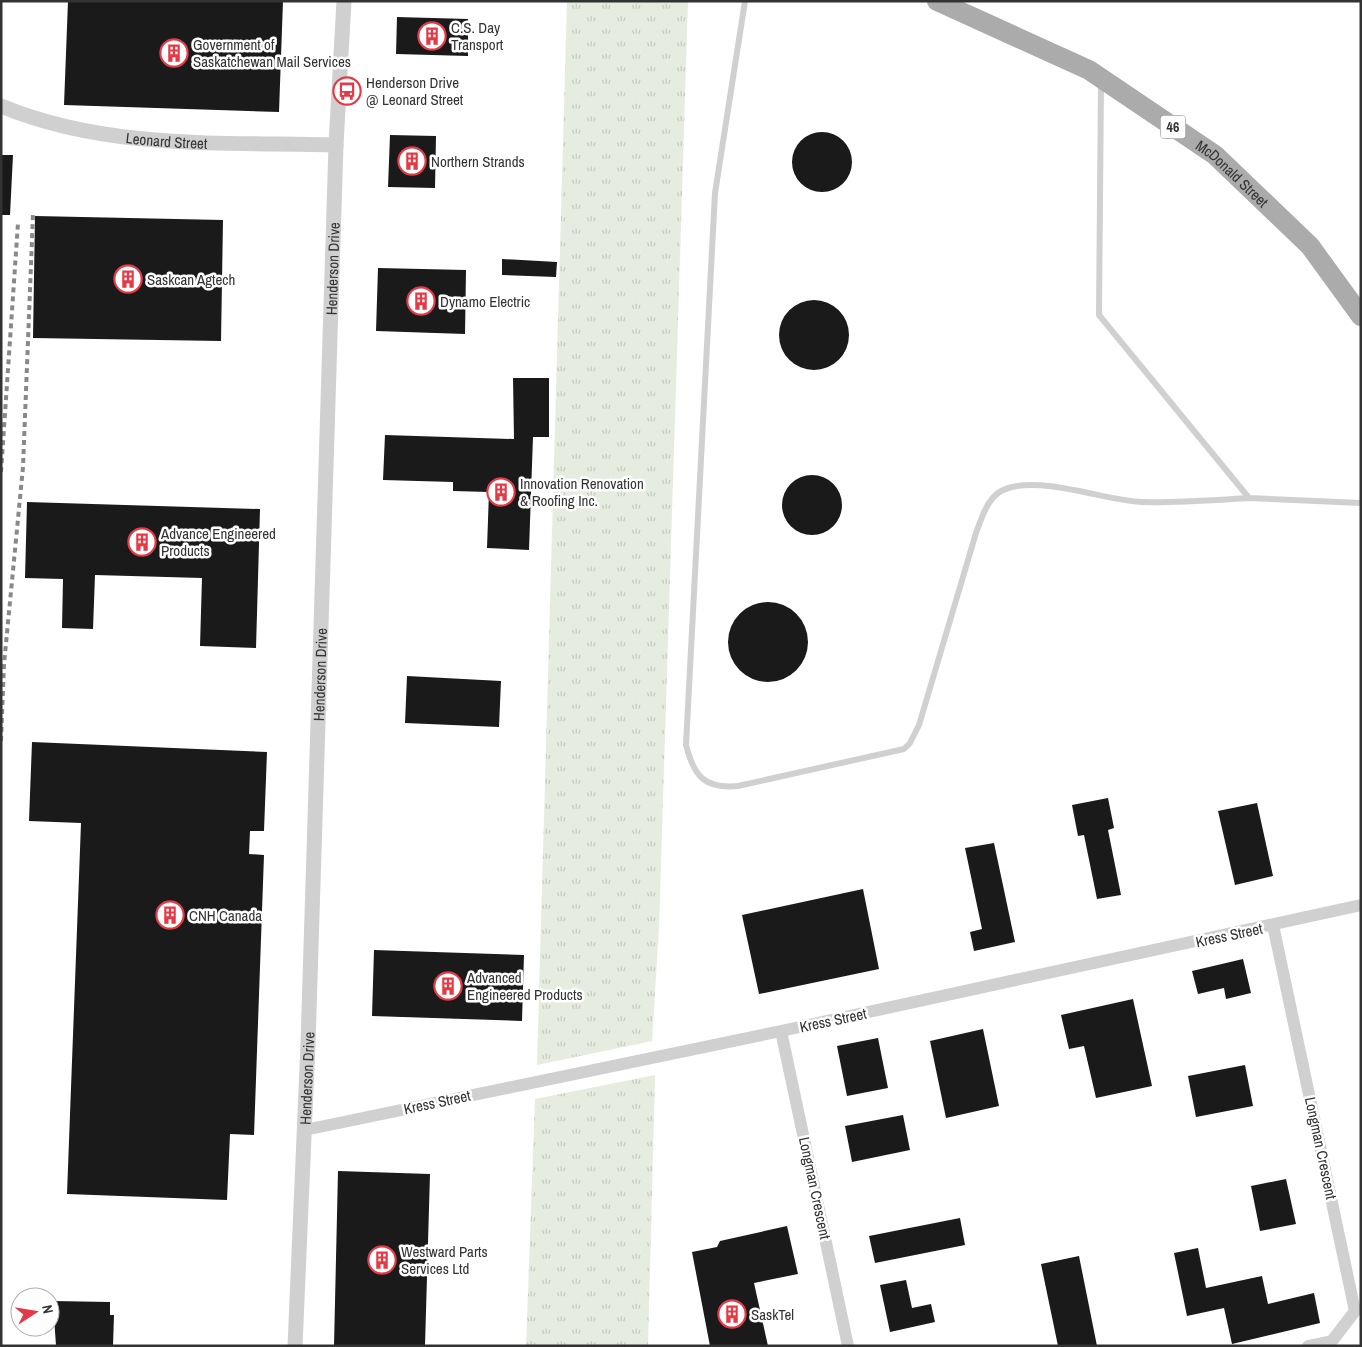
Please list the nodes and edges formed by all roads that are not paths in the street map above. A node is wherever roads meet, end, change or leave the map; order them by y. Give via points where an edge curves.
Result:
1 (344, 1) edge
2 (745, 1) edge
3 (937, 1) edge
4 (1101, 78) junction
5 (1, 106) edge
6 (336, 145) junction
7 (1361, 316) edge
8 (1249, 498) junction
9 (1361, 503) edge
10 (1361, 905) edge
11 (1274, 925) junction
12 (781, 1031) junction
13 (305, 1130) junction
14 (295, 1346) edge
15 (848, 1346) edge
16 (1308, 1346) edge

1 - 6 street, Henderson Drive
2 - 8 lane via 715,193 686,745 691,764 709,785 720,788 738,786 904,749 910,743 919,726 976,533 988,503 998,493 1016,487 1046,486 1140,502
3 - 4 main road, McDonald Street / 46
4 - 7 main road, McDonald Street / 46 via 1215,156 1310,246
4 - 8 lane via 1099,315
5 - 6 street, Leonard Street via 73,130 125,139
6 - 13 street, Henderson Drive
8 - 9 lane
10 - 11 street, Kress Street
11 - 12 street, Kress Street
11 - 16 street, Longman Crescent via 1355,1311 1332,1341
12 - 13 street, Kress Street
12 - 15 street, Longman Crescent
13 - 14 street, Henderson Drive

